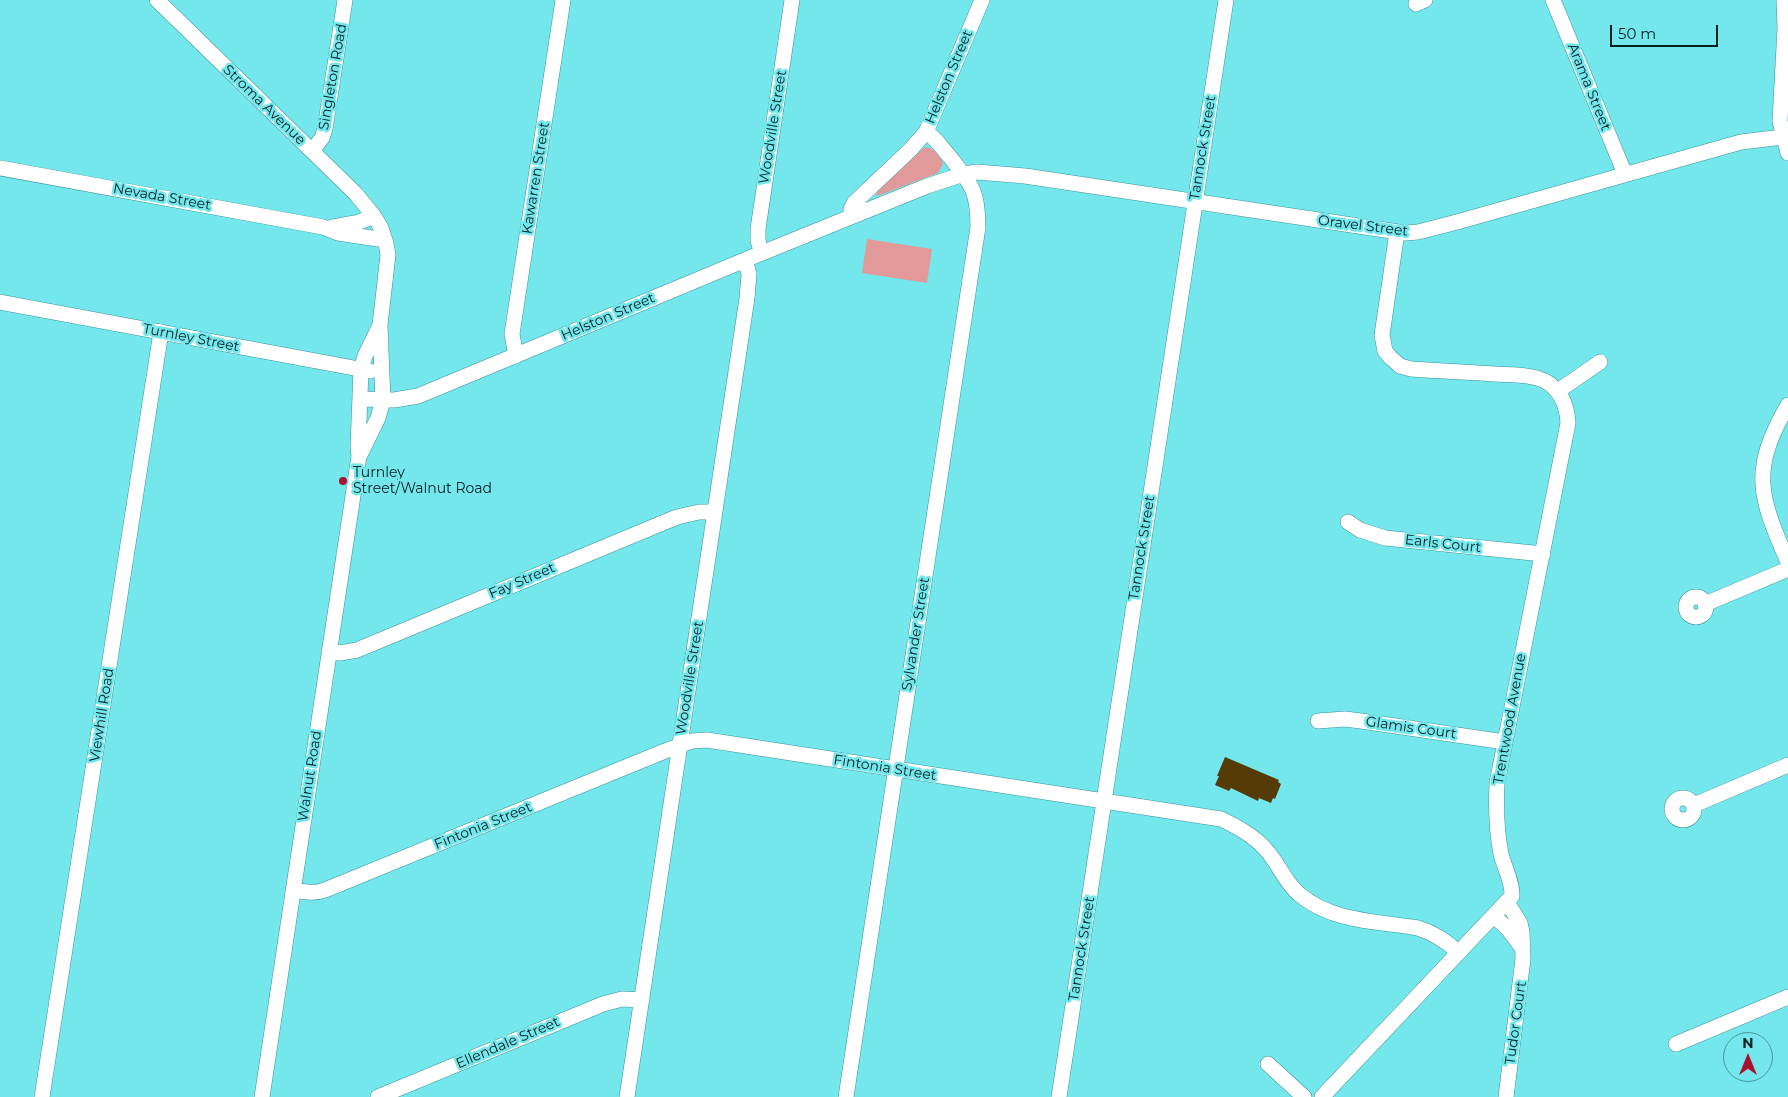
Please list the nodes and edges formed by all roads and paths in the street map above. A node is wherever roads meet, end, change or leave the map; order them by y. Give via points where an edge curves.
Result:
1 (157, 0) edge
2 (345, 0) edge
3 (563, 0) edge
4 (792, 0) edge
5 (982, 0) edge
6 (1226, 0) edge
7 (1553, 0) edge
8 (1784, 0) edge
9 (926, 132) junction
10 (1783, 137) junction
11 (312, 151) junction
12 (1788, 153) edge
13 (0, 168) edge
14 (964, 174) junction
15 (1625, 174) junction
16 (1025, 176) joint
17 (1195, 202) junction
18 (372, 213) junction
19 (852, 216) junction
20 (323, 227) junction
21 (1397, 232) junction
22 (385, 240) junction
23 (762, 253) junction
24 (745, 260) junction
25 (0, 302) edge
26 (380, 325) junction
27 (161, 332) junction
28 (516, 356) junction
29 (1600, 362) dead end
30 (361, 370) junction
31 (382, 371) junction
32 (1558, 391) junction
33 (361, 399) junction
34 (383, 400) junction
35 (1788, 405) edge
36 (360, 456) junction
37 (715, 512) junction
38 (1348, 522) dead end
39 (1543, 554) junction
40 (1788, 562) edge
41 (1788, 569) edge
42 (1705, 604) dead end
43 (329, 651) junction
44 (1318, 721) dead end
45 (1504, 742) junction
46 (680, 745) junction
47 (1788, 765) edge
48 (896, 769) junction
49 (1104, 801) junction
50 (1694, 805) dead end
51 (293, 890) junction
52 (1507, 902) junction
53 (1494, 916) junction
54 (1523, 949) junction
55 (1458, 952) junction
56 (1788, 997) edge
57 (642, 1000) junction
58 (1676, 1044) dead end
59 (1268, 1064) dead end
60 (42, 1097) edge
61 (262, 1097) edge
62 (378, 1097) edge
63 (626, 1097) edge
64 (846, 1097) edge
65 (1059, 1097) edge
66 (1304, 1097) edge
67 (1322, 1097) edge
68 (1506, 1097) edge

1 - 11 street, Stroma Avenue
2 - 11 street, Singleton Road via 325,129
3 - 28 street, Kawarren Street via 512,334
4 - 23 street, Woodville Street via 758,229
5 - 9 street, Helston Street
6 - 17 street, Tannock Street
7 - 15 street, Arama Street
8 - 10 street via 1780,108
9 - 14 street, Sylvander Street
9 - 19 street, Helston Street via 854,203
10 - 12 street
10 - 15 street, Oravel Street via 1741,142
11 - 18 street, Stroma Avenue
13 - 20 street, Nevada Street
14 - 16 street, Helston Street via 990,172
14 - 19 street, Helston Street
14 - 48 street, Sylvander Street via 974,194 978,227
15 - 21 street, Oravel Street via 1418,232
16 - 17 street, Oravel Street
17 - 21 street, Oravel Street
17 - 49 street, Tannock Street
18 - 20 street, Nevada Street via 359,222
18 - 22 street, Walnut Road
19 - 23 street, Helston Street
20 - 22 street, Nevada Street
21 - 32 street via 1382,335 1385,350 1395,362 1410,369 1532,377
22 - 26 street, Walnut Road via 388,255
23 - 24 street, Helston Street
24 - 28 street, Helston Street
24 - 37 street, Woodville Street via 749,274 747,298
25 - 27 street, Turnley Street
26 - 30 street, Walnut Road
26 - 31 street, Walnut Road
27 - 30 street, Turnley Street
27 - 60 street, Viewhill Road
28 - 34 street, Helston Street via 407,400
29 - 32 street
30 - 31 street, Turnley Street
30 - 33 street, Walnut Road
31 - 34 street, Walnut Road
32 - 39 street, Trentwood Avenue via 1568,414 1568,431
33 - 34 street, Helston Street
33 - 36 street, Walnut Road
34 - 36 street, Walnut Road
35 - 40 street via 1768,444 1762,483 1770,518
36 - 43 street, Walnut Road
37 - 43 street, Fay Street via 677,517 357,650
37 - 46 street, Woodville Street
38 - 39 street, Earls Court via 1360,530 1385,538
39 - 45 street, Trentwood Avenue
41 - 42 street
43 - 51 street, Walnut Road
44 - 45 street, Glamis Court via 1345,719
45 - 52 street, Trentwood Avenue via 1496,812 1501,852 1512,890
46 - 48 street, Fintonia Street via 707,740
46 - 51 street, Fintonia Street via 325,890 316,893
46 - 57 street, Woodville Street
47 - 50 street
48 - 49 street, Fintonia Street
48 - 64 street, Sylvander Street
49 - 55 street, Fintonia Street via 1208,817 1235,825 1266,849 1292,887 1309,902 1339,916 1428,931
49 - 65 street, Tannock Street
51 - 61 street, Walnut Road
52 - 53 street
52 - 54 street, Tudor Court via 1520,923
53 - 54 street
53 - 55 street
54 - 68 street, Tudor Court via 1522,982
55 - 67 street
56 - 58 street
57 - 62 street, Ellendale Street via 622,999 602,1004
57 - 63 street, Woodville Street
59 - 66 street

